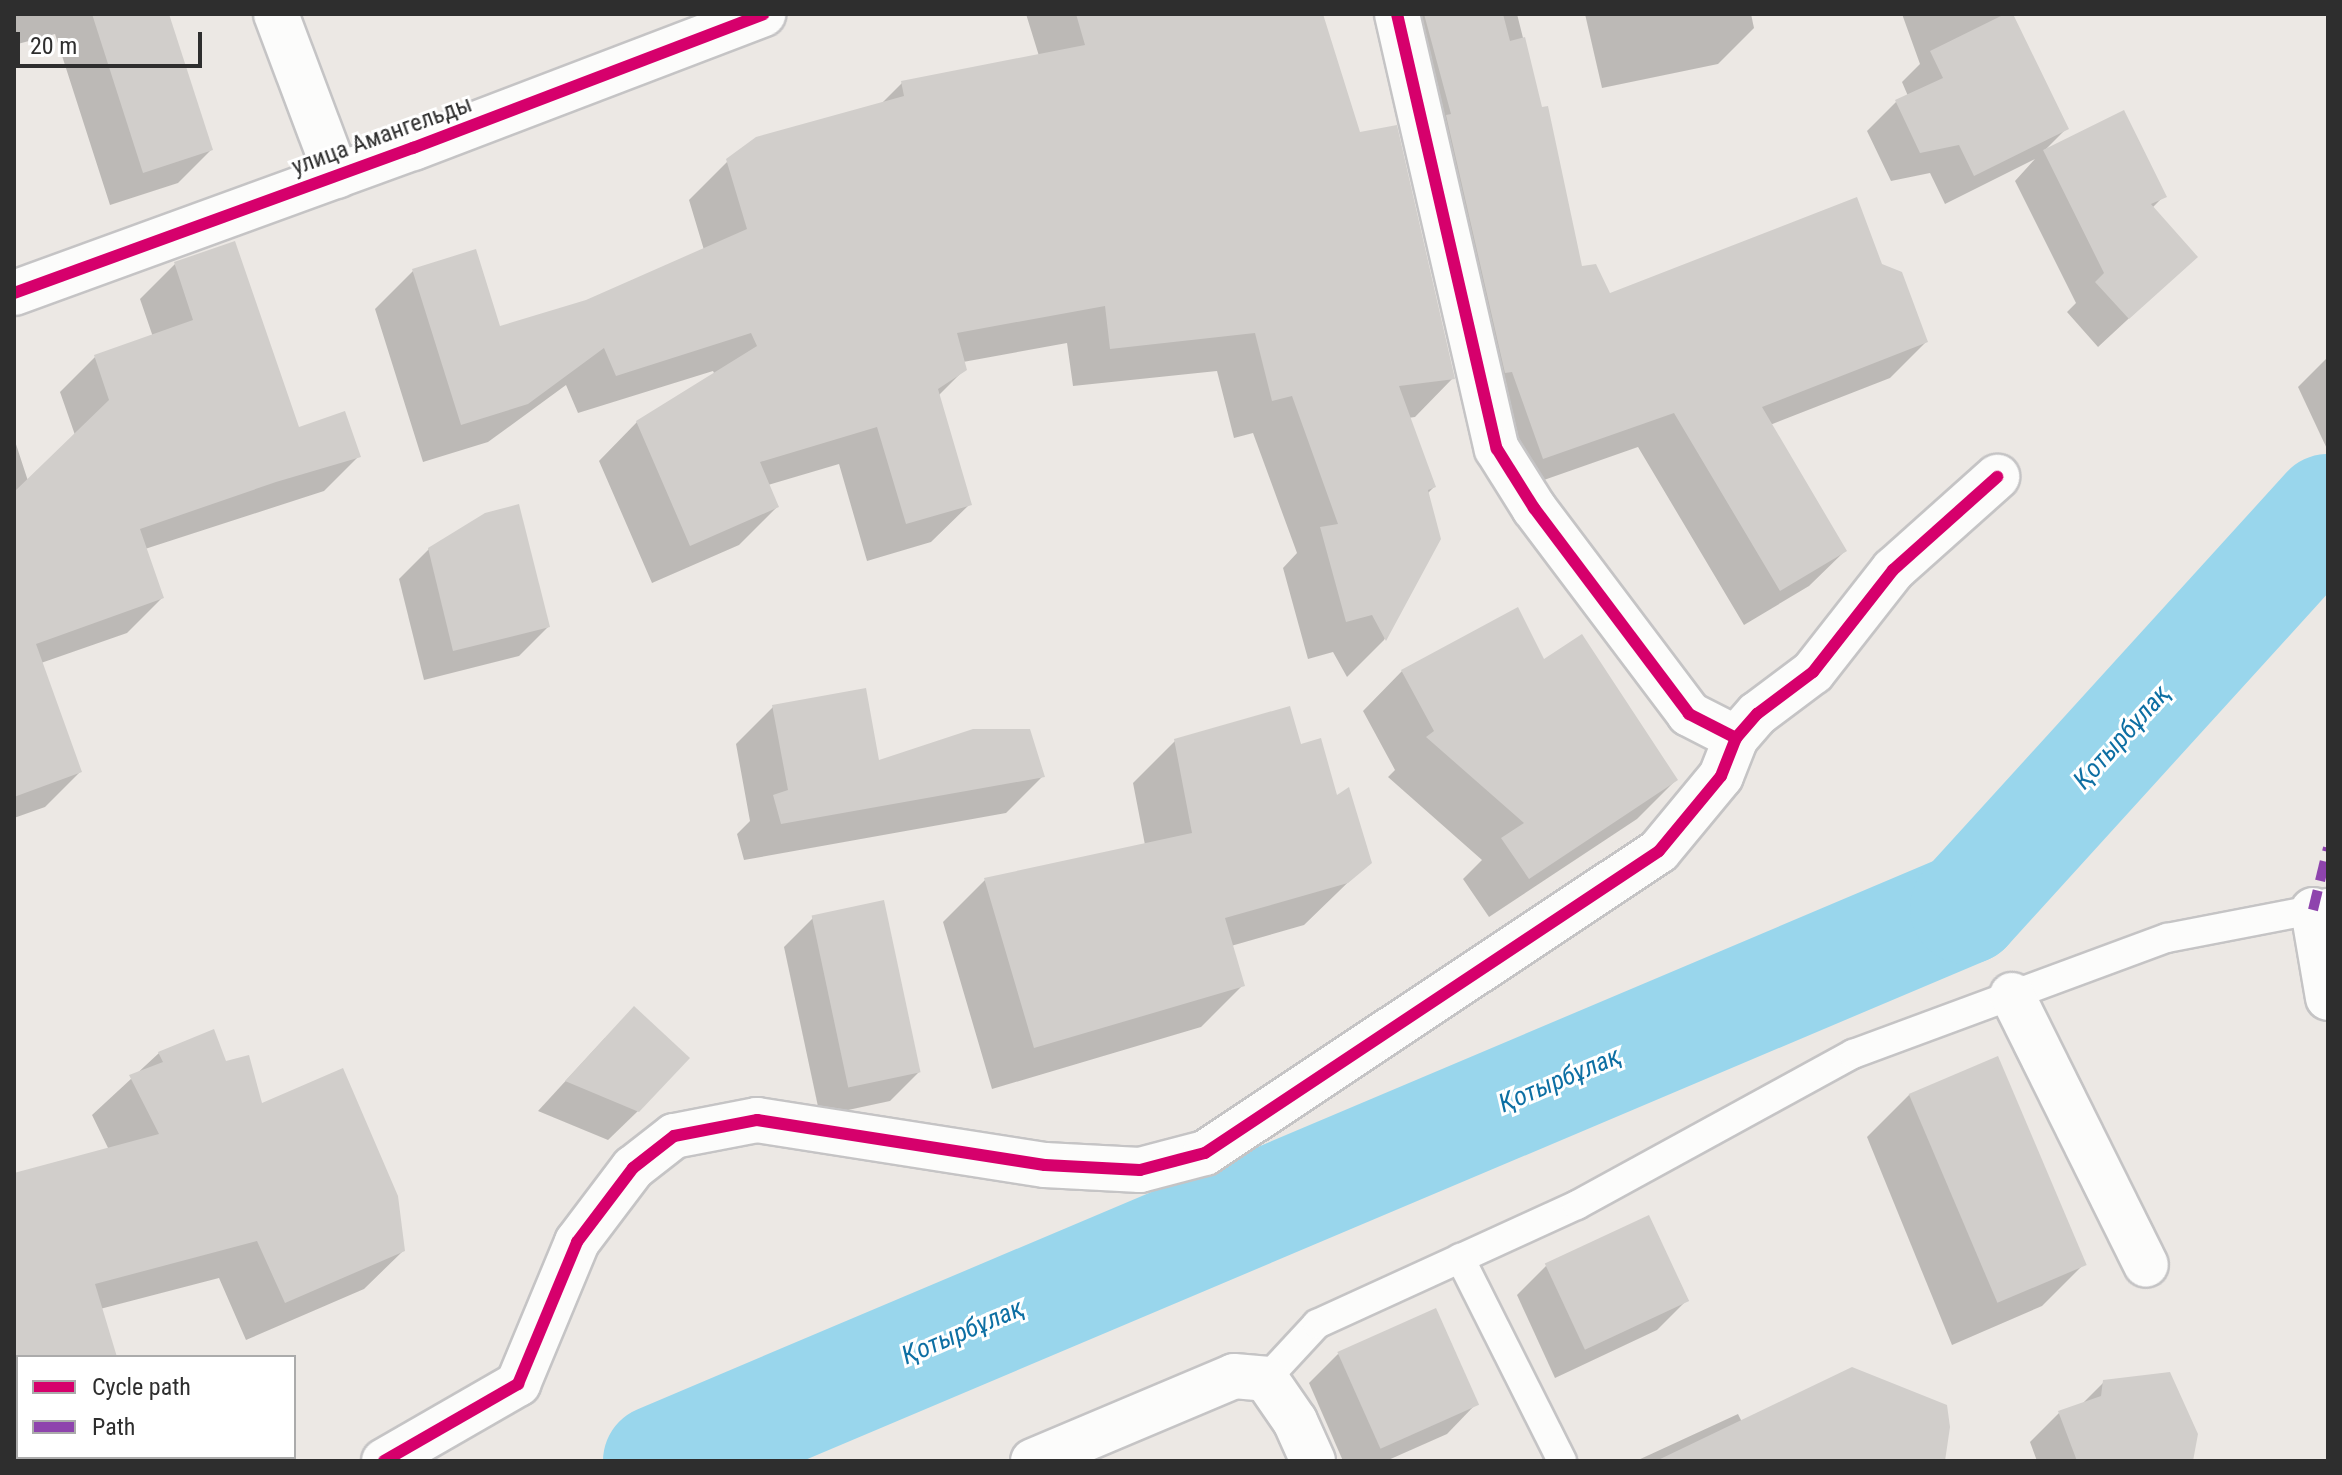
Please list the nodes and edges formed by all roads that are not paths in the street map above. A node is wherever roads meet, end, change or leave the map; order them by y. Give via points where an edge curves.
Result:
1 (276, 14) edge
2 (763, 14) edge
3 (1397, 14) edge
4 (337, 176) junction
5 (14, 293) edge
6 (1997, 477) dead end
7 (1736, 738) junction
8 (2320, 906) edge
9 (2012, 995) junction
10 (2328, 998) edge
11 (1460, 1258) junction
12 (2146, 1265) dead end
13 (1266, 1379) junction
14 (384, 1461) edge
15 (1033, 1461) edge
16 (1313, 1461) edge
17 (1562, 1461) edge

1 - 4 street
2 - 4 street, улица Амангельды
3 - 7 street via 1497,449 1534,508 1689,714
4 - 5 street, улица Амангельды
6 - 7 street via 1893,570 1813,672 1757,714
7 - 14 street via 1721,776 1659,851 1205,1153 1140,1170 1045,1165 757,1120 674,1136 633,1168 577,1242 518,1384
8 - 9 lane via 2167,938
8 - 10 street
9 - 11 lane via 1853,1054 1577,1205
9 - 12 street
11 - 13 lane via 1317,1324
11 - 17 lane
13 - 15 street via 1234,1376
13 - 16 street via 1295,1421

